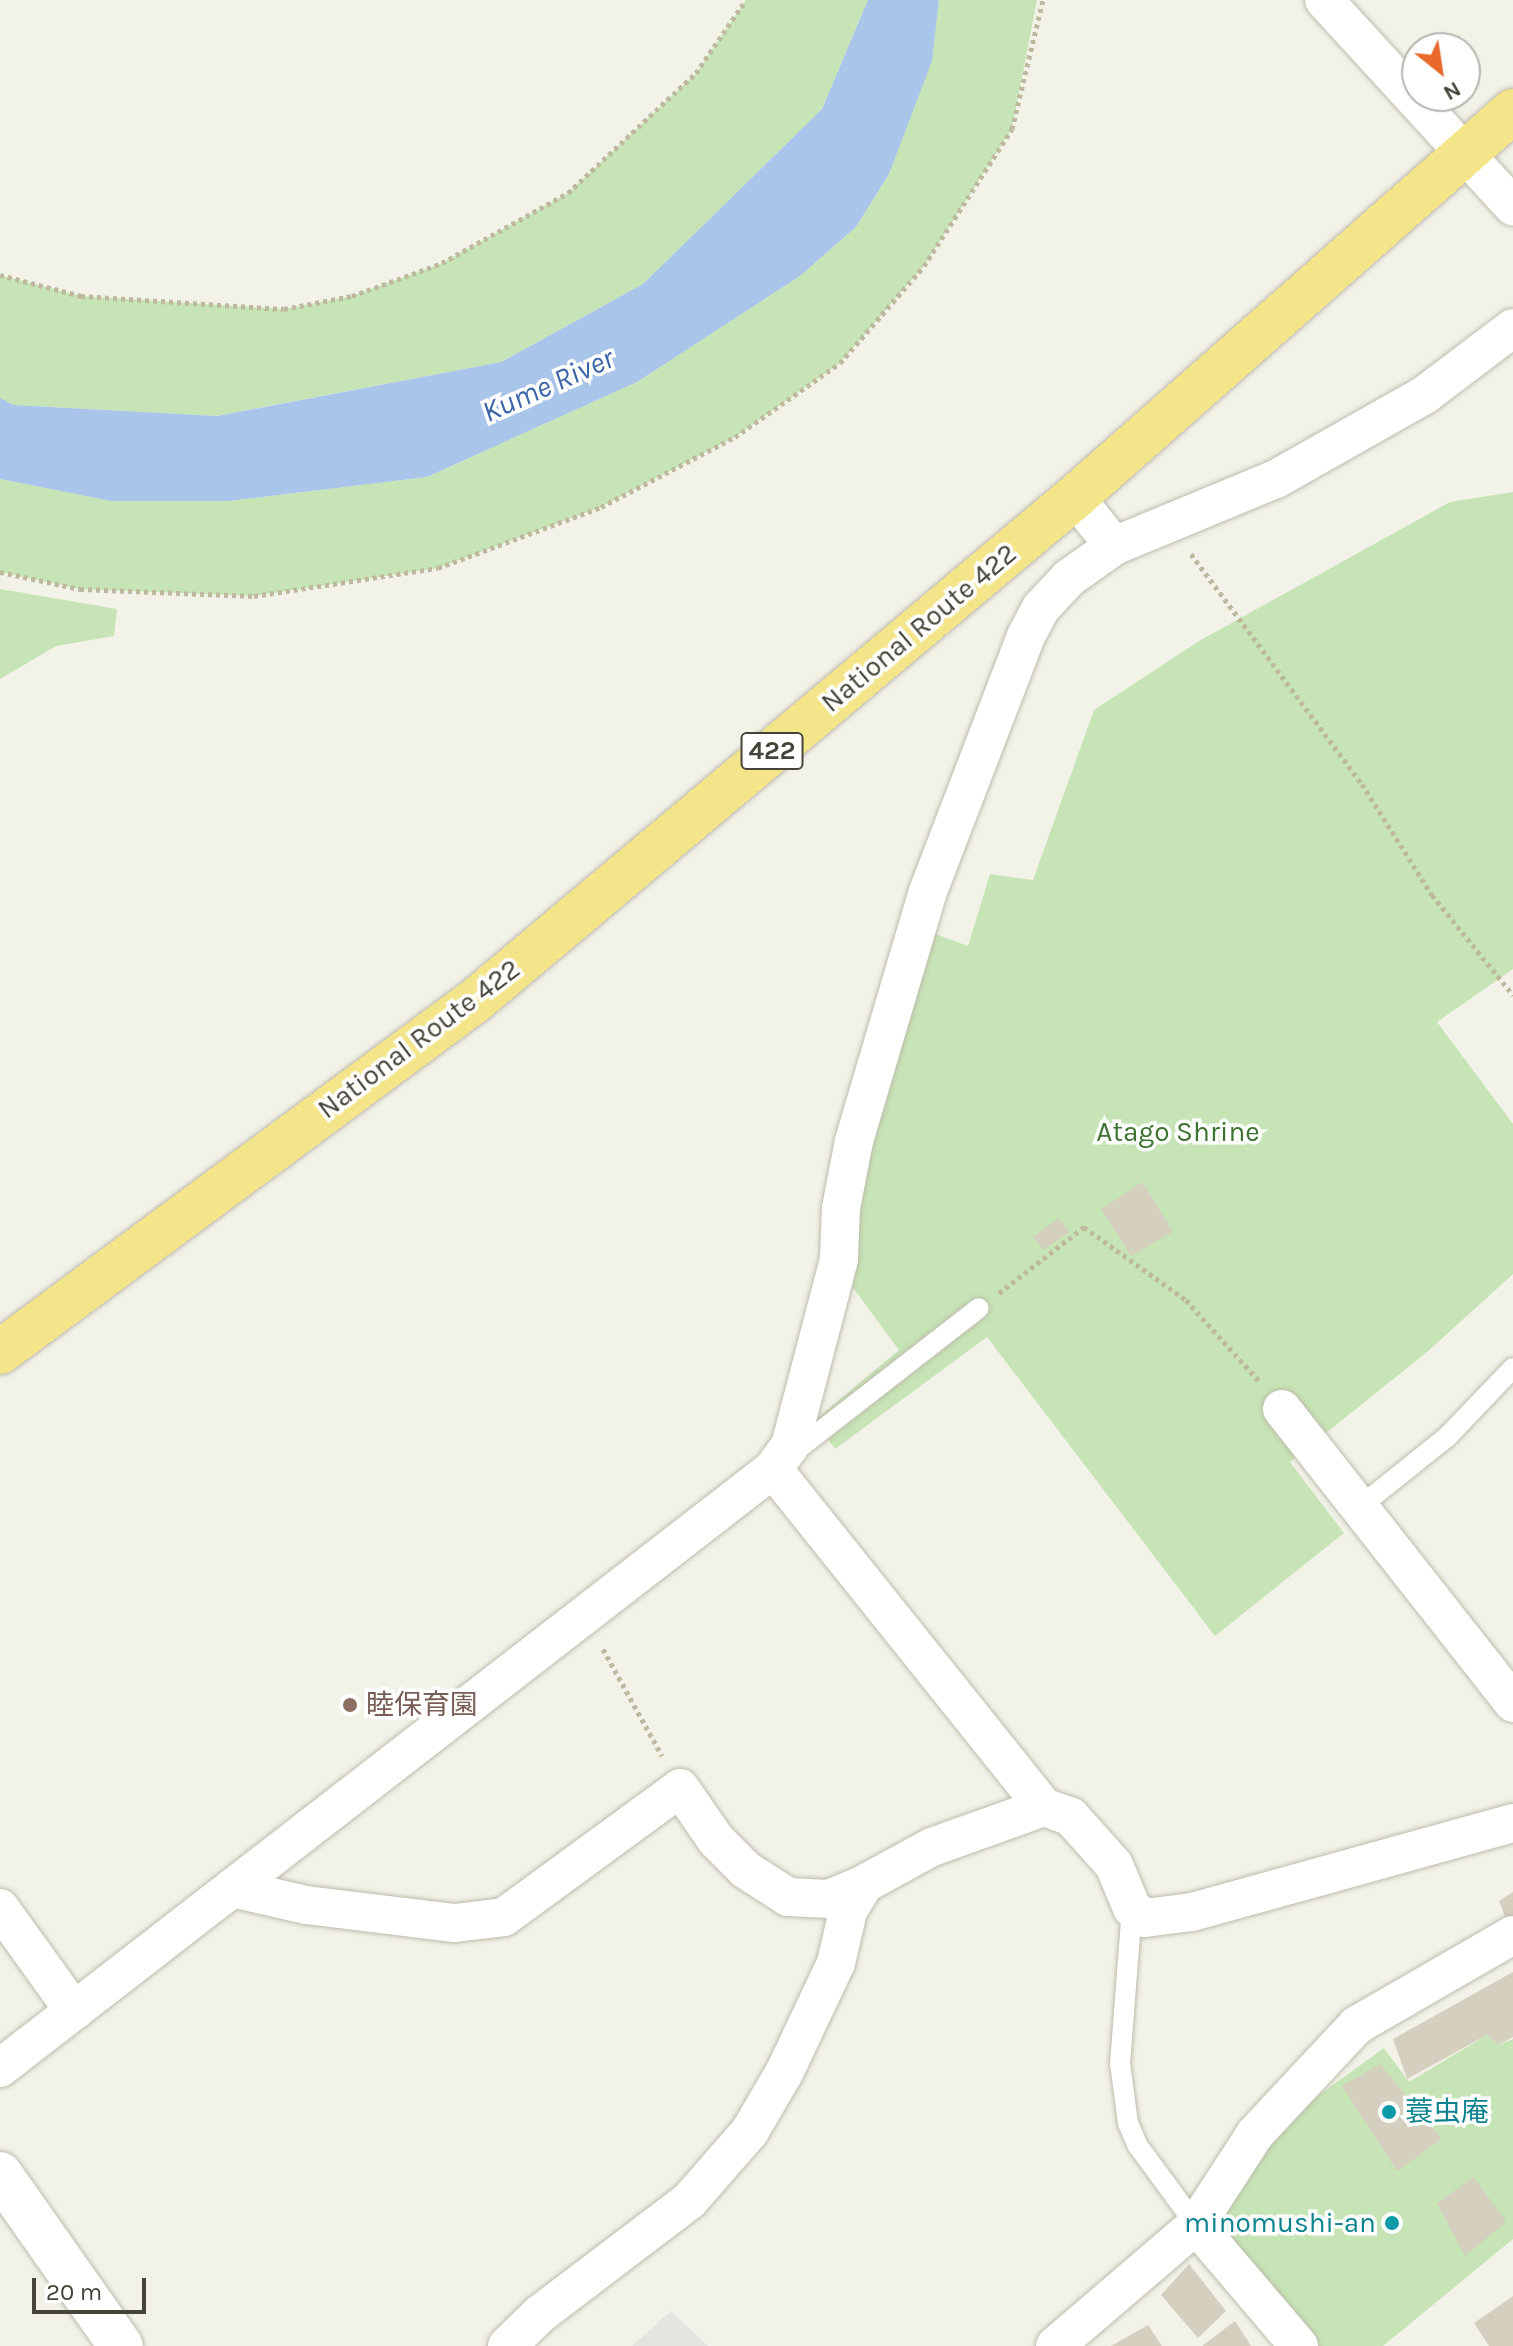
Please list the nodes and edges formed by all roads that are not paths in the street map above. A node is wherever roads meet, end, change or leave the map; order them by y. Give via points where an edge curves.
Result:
1 (1324, 0) edge
2 (1513, 111) edge
3 (1469, 155) junction
4 (1513, 206) edge
5 (1513, 328) edge
6 (1075, 497) junction
7 (1114, 546) junction
8 (979, 1308) road end
9 (0, 1352) edge
10 (1513, 1368) edge
11 (1282, 1409) dead end
12 (773, 1469) junction
13 (1362, 1505) junction
14 (1513, 1703) edge
15 (1044, 1807) junction
16 (1513, 1823) edge
17 (864, 1884) junction
18 (232, 1888) junction
19 (0, 1908) edge
20 (1132, 1908) junction
21 (1513, 1935) edge
22 (74, 2011) junction
23 (0, 2068) edge
24 (0, 2174) edge
25 (1196, 2225) junction
26 (121, 2346) edge
27 (507, 2346) edge
28 (1055, 2346) edge
29 (1299, 2346) edge

1 - 3 street
2 - 3 highway, National Route 422 / 422
3 - 4 street
3 - 6 highway, National Route 422 / 422
5 - 7 street via 1426,394 1276,479
6 - 7 street
6 - 9 highway, National Route 422 / 422 via 476,1000
7 - 12 street via 1069,578 1041,608 927,894 854,1141 841,1208 839,1259 790,1446
8 - 12 lane
10 - 13 lane via 1447,1437
11 - 13 street
12 - 15 street
12 - 18 street
13 - 14 street
15 - 17 street via 932,1847
15 - 20 street via 1071,1817 1114,1865
16 - 20 street via 1192,1912 1145,1918
17 - 18 street via 829,1899 788,1897 746,1870 716,1840 680,1788 504,1917 455,1923 306,1905
17 - 27 street via 848,1911 846,1933 829,1976 750,2131 689,2201 540,2314
18 - 22 street
19 - 22 street
20 - 25 lane via 1120,2063 1128,2123 1138,2146
21 - 25 street via 1357,2025 1255,2134
22 - 23 street
24 - 26 street
25 - 28 street
25 - 29 street

